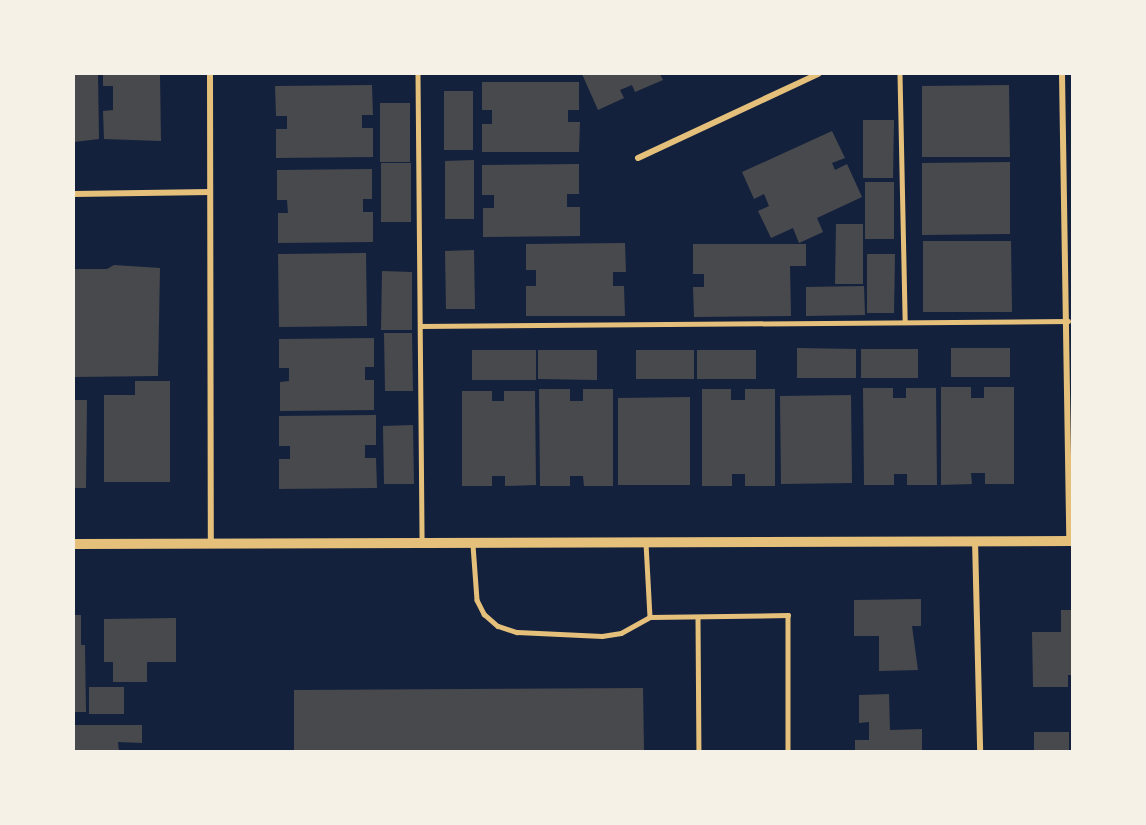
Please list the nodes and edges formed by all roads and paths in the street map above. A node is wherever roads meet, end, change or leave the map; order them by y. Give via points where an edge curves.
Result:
1 (210, 74) edge
2 (418, 74) edge
3 (818, 74) edge
4 (900, 74) edge
5 (1062, 74) edge
6 (638, 158) dead end
7 (210, 192) junction
8 (74, 194) edge
9 (1068, 321) junction
10 (905, 322) junction
11 (420, 326) junction
12 (975, 539) junction
13 (1071, 541) edge
14 (646, 543) junction
15 (74, 544) edge
16 (211, 544) junction
17 (473, 545) junction
18 (422, 546) junction
19 (650, 617) junction
20 (698, 618) junction
21 (699, 752) edge
22 (788, 752) edge
23 (980, 752) edge

1 - 7 street
2 - 11 lane
3 - 6 street
4 - 10 lane
5 - 9 street
7 - 8 street
7 - 16 street
9 - 10 lane
9 - 13 street
10 - 11 lane
11 - 18 lane
12 - 13 street
12 - 14 street
12 - 23 street
14 - 17 street
14 - 19 lane
15 - 16 street
16 - 18 street
17 - 18 street
17 - 19 lane via 477,600 484,614 498,626 517,632 602,636 635,628
19 - 20 lane
20 - 21 lane
20 - 22 lane via 788,615

